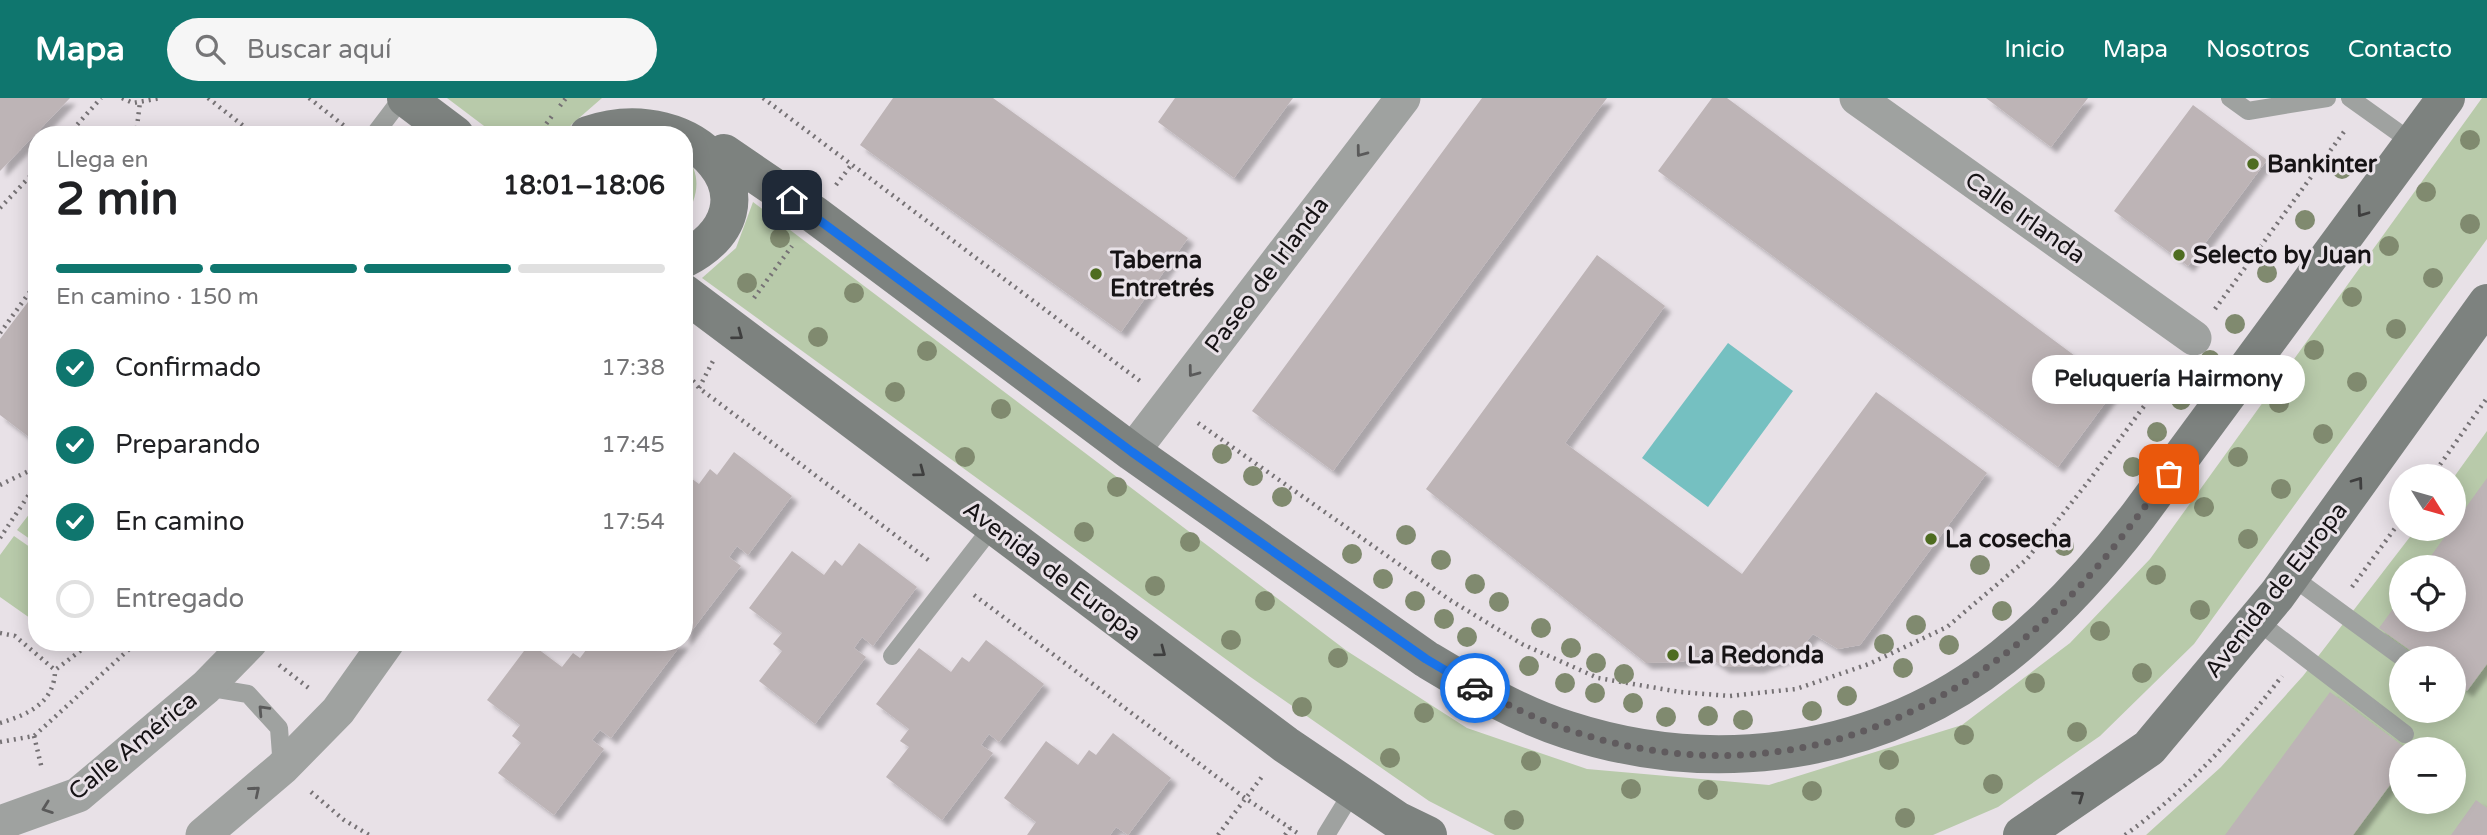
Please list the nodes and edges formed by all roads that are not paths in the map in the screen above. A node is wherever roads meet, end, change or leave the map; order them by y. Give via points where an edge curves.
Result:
1 (404, 98) edge
2 (1403, 98) edge
3 (1857, 98) edge
4 (2230, 98) edge
5 (2327, 98) edge
6 (2446, 98) edge
7 (658, 102) edge
8 (2356, 102) edge
9 (381, 126) edge
10 (443, 126) edge
11 (599, 126) edge
12 (2413, 143) junction
13 (723, 153) junction
14 (693, 251) edge
15 (693, 300) edge
16 (2487, 303) edge
17 (2194, 338) road end
18 (1132, 452) junction
19 (993, 526) junction
20 (2291, 576) junction
21 (2256, 620) junction
22 (2389, 648) edge
23 (241, 651) edge
24 (381, 651) edge
25 (891, 656) dead end
26 (206, 687) junction
27 (2405, 734) dead end
28 (282, 768) junction
29 (1353, 791) junction
30 (0, 823) edge
31 (203, 835) edge
32 (1325, 835) edge
33 (1429, 835) edge
34 (2022, 835) edge

1 - 9 lane
1 - 10 street
2 -> 18 street, Paseo de Irlanda
3 - 17 street, Calle Irlanda
4 - 5 lane via 2248,111
6 - 12 street
7 - 11 street via 610,117
7 - 13 street via 688,115 709,131
8 - 12 lane
12 -> 18 street via 2147,505 2055,612 1954,691 1890,724 1842,740 1792,750 1693,754 1625,745 1567,730 1470,686 1426,659
13 - 14 street via 730,181 726,211 712,237
13 - 18 street via 814,215
15 -> 19 street, Avenida de Europa
20 -> 16 street, Avenida de Europa
19 - 25 lane
19 -> 29 street, Avenida de Europa
20 - 21 street, Avenida de Europa
20 - 22 lane
21 - 27 lane
34 -> 21 street, Avenida de Europa via 2149,748
23 - 26 street, Calle América
24 - 28 street via 338,711
28 -> 26 lane via 279,728 248,694
26 -> 30 street, Calle América via 78,795
31 -> 28 street
29 - 32 lane
29 - 33 street, Avenida de Europa via 1396,820

